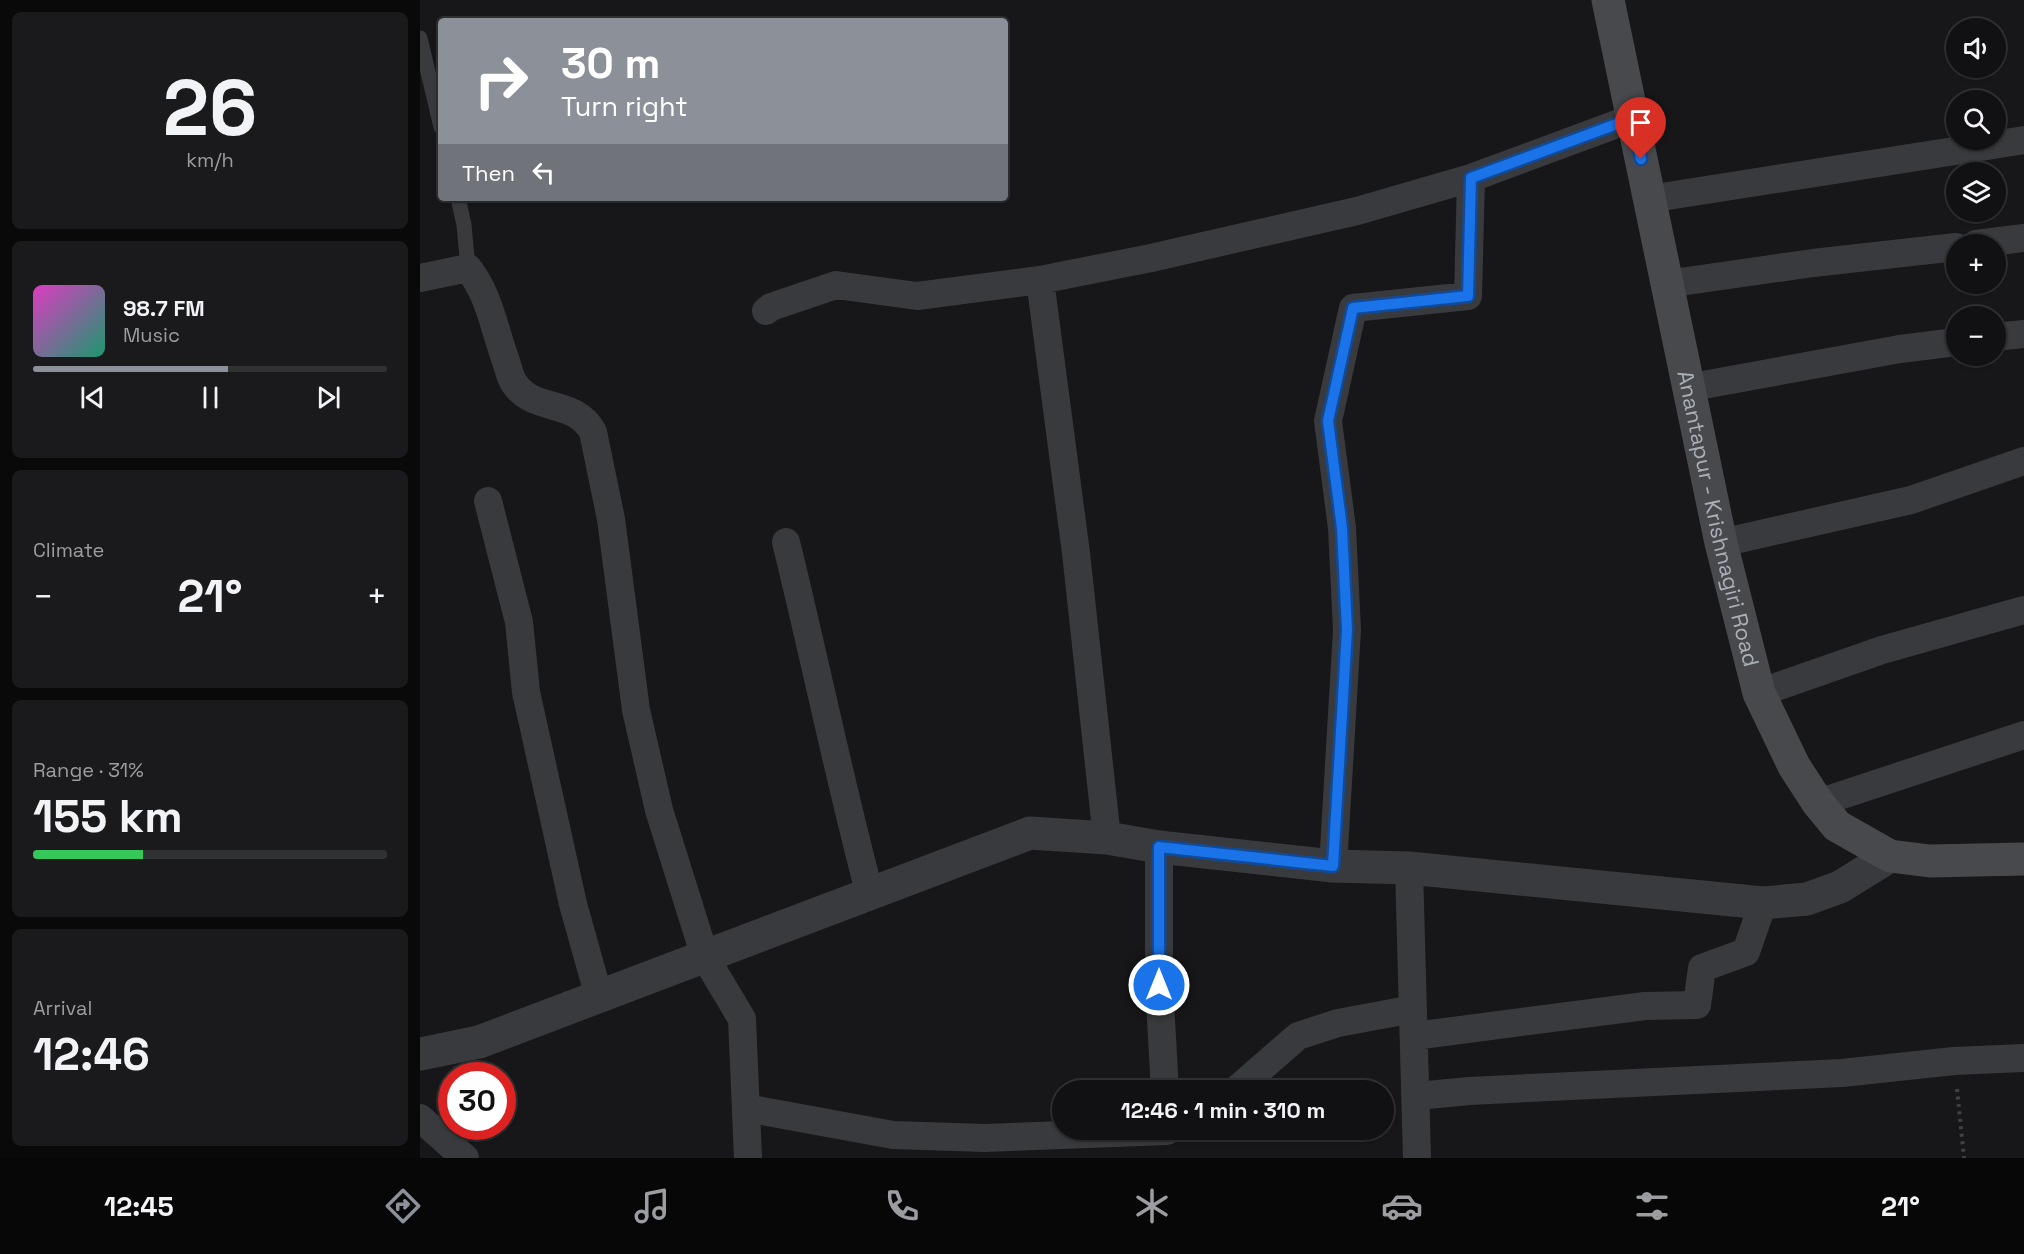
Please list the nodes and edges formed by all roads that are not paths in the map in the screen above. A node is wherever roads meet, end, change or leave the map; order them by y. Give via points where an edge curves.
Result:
1 (1608, 0) edge
2 (420, 38) edge
3 (438, 114) edge
4 (1633, 118) junction
5 (2024, 140) edge
6 (1471, 178) junction
7 (1649, 200) junction
8 (459, 201) edge
9 (2024, 238) edge
10 (2006, 240) edge
11 (1946, 248) edge
12 (468, 268) junction
13 (420, 278) edge
14 (1040, 280) junction
15 (1665, 284) junction
16 (766, 311) dead end
17 (2024, 334) edge
18 (2006, 336) edge
19 (1946, 343) edge
20 (1688, 388) junction
21 (2024, 461) edge
22 (488, 501) dead end
23 (786, 542) dead end
24 (1720, 543) junction
25 (2024, 610) edge
26 (1760, 693) junction
27 (2024, 735) edge
28 (1818, 803) junction
29 (1107, 838) junction
30 (1159, 847) junction
31 (1890, 856) junction
32 (2024, 860) edge
33 (1333, 866) junction
34 (1409, 868) junction
35 (870, 895) junction
36 (1762, 903) junction
37 (705, 957) junction
38 (599, 997) junction
39 (1413, 1022) junction
40 (420, 1054) edge
41 (2024, 1058) edge
42 (1164, 1080) edge
43 (1247, 1080) edge
44 (1417, 1096) junction
45 (746, 1108) junction
46 (420, 1118) edge
47 (1052, 1135) edge
48 (465, 1158) edge
49 (748, 1158) edge
50 (1417, 1158) edge

1 - 4 main road, Anantapur - Krishnagiri Road
2 - 3 lane
4 - 6 street
4 - 7 main road, Anantapur - Krishnagiri Road
5 - 7 street
6 - 14 street via 1357,212
6 - 33 street via 1468,296 1353,308 1328,421 1342,528 1347,630
7 - 15 main road, Anantapur - Krishnagiri Road
8 - 12 lane
9 - 10 street
11 - 15 street
12 - 13 street
12 - 37 street via 487,300 514,383 526,395 587,420 593,432 611,519 636,710 659,810
14 - 16 street via 917,296 836,285
14 - 29 street via 1076,554
15 - 20 main road, Anantapur - Krishnagiri Road
17 - 18 street
19 - 20 street
20 - 24 main road, Anantapur - Krishnagiri Road
21 - 24 street via 1911,500
22 - 38 street via 519,622 526,692 571,893
23 - 35 street
24 - 26 main road, Anantapur - Krishnagiri Road
25 - 26 street via 1882,650
26 - 28 main road, Anantapur - Krishnagiri Road via 1794,766
27 - 28 street
28 - 31 main road, Anantapur - Krishnagiri Road via 1837,825
29 - 30 street
29 - 35 street via 1030,833
30 - 33 street
30 - 42 street via 1159,985
31 - 32 main road, Anantapur - Krishnagiri Road via 1930,861
31 - 36 street via 1815,896
33 - 34 street
34 - 36 street
34 - 39 street
35 - 37 street
36 - 39 street via 1746,952 1702,968 1697,1005
37 - 38 street
37 - 45 street via 742,1018
38 - 40 street via 479,1042
39 - 43 street via 1338,1023 1298,1036
39 - 44 street
41 - 44 street via 1842,1073
44 - 50 street
45 - 47 street via 893,1135
45 - 49 street
46 - 48 street

